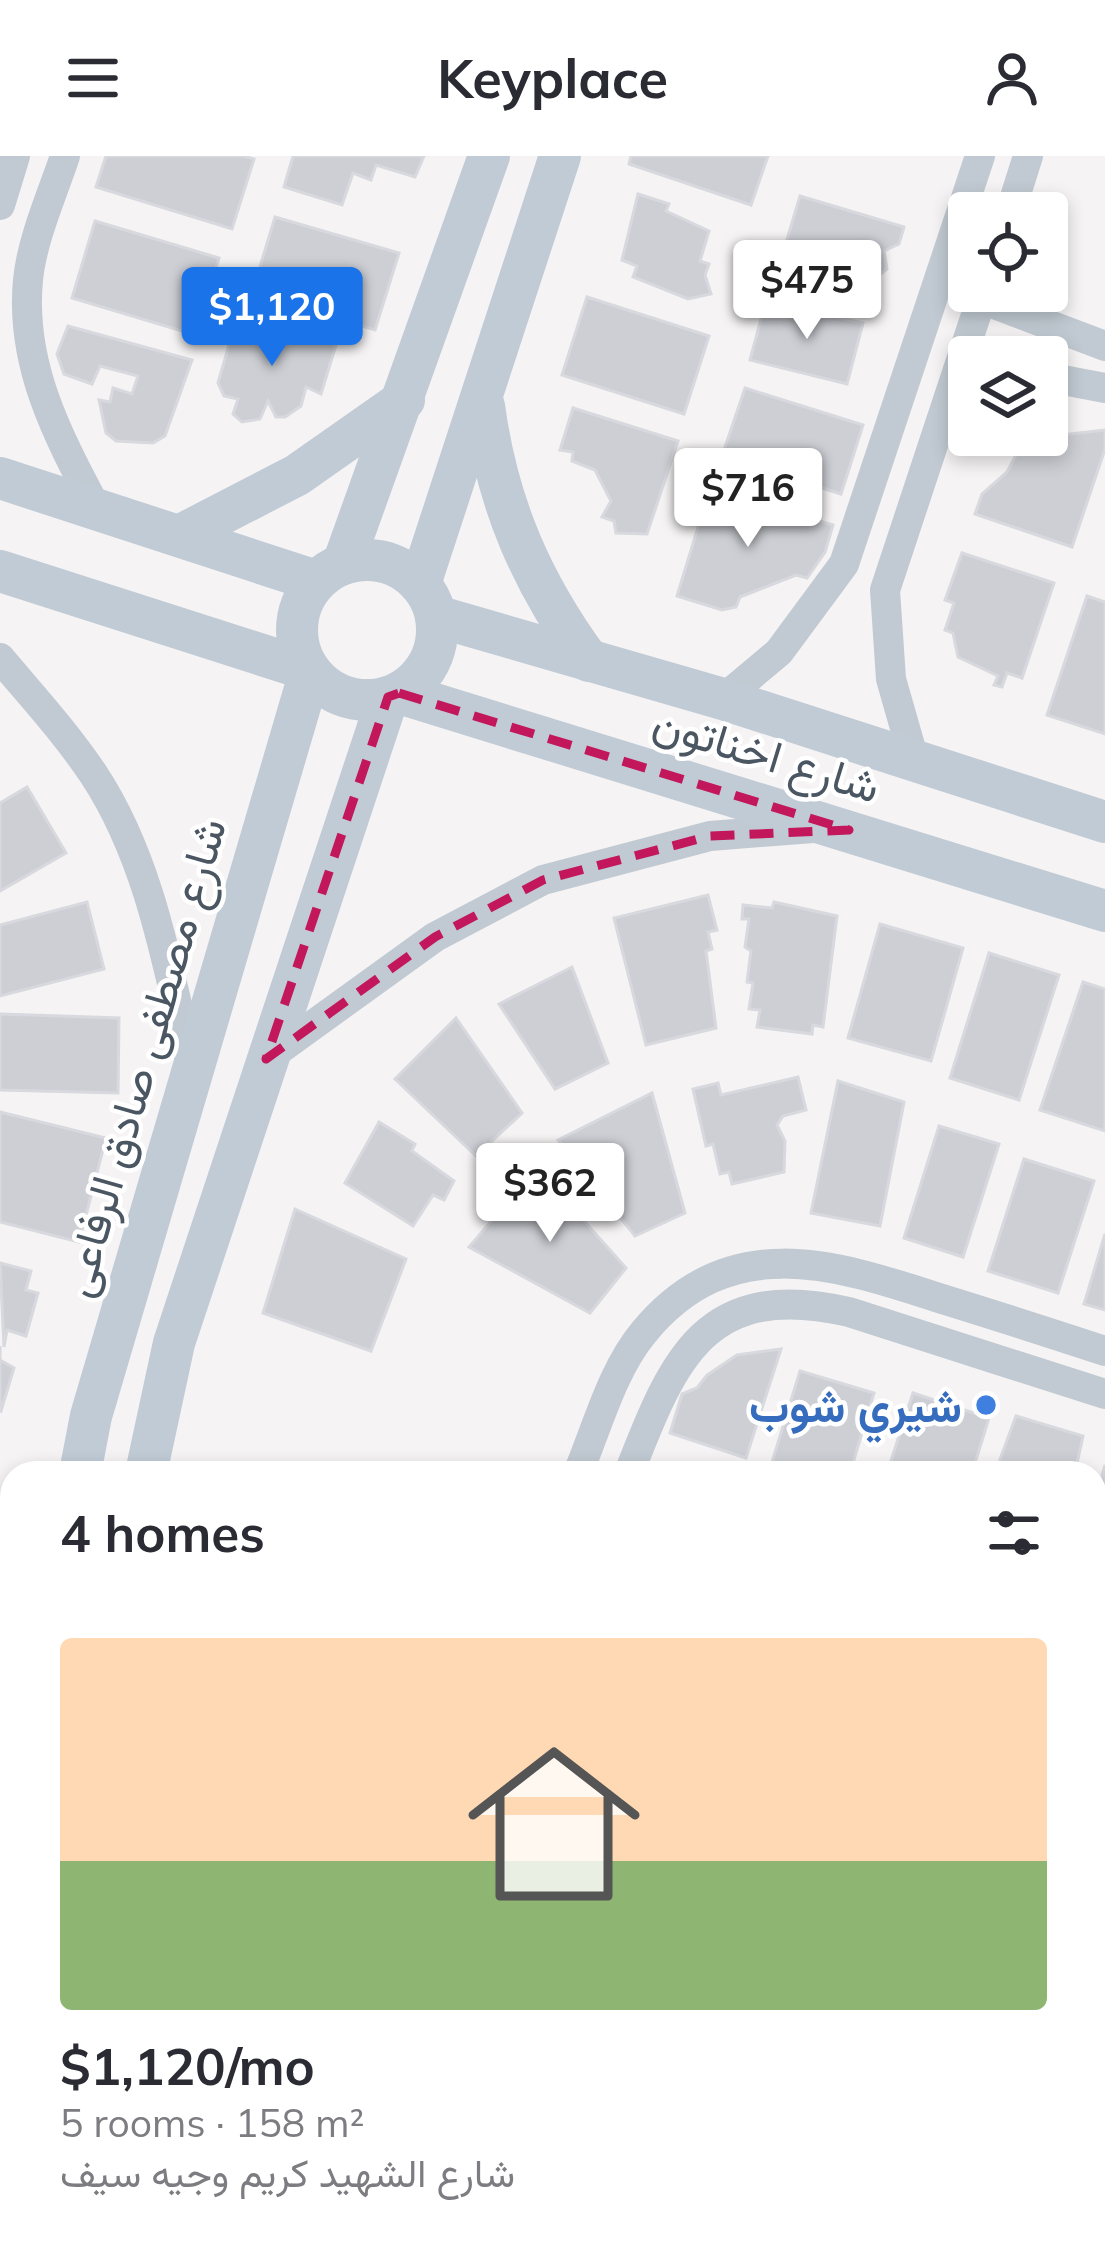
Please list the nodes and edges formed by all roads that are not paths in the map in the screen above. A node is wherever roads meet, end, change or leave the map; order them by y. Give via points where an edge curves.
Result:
1 (15, 156) edge
2 (64, 156) edge
3 (489, 156) edge
4 (560, 156) edge
5 (980, 156) edge
6 (1028, 156) edge
7 (1017, 192) edge
8 (0, 205) edge
9 (939, 285) junction
10 (948, 287) edge
11 (1025, 312) edge
12 (1105, 346) edge
13 (916, 362) junction
14 (948, 366) edge
15 (1068, 381) edge
16 (1105, 388) edge
17 (483, 398) junction
18 (405, 399) junction
19 (948, 419) edge
20 (0, 478) edge
21 (95, 506) junction
22 (181, 535) junction
23 (0, 571) edge
24 (330, 572) junction
25 (428, 600) junction
26 (0, 658) edge
27 (589, 661) junction
28 (309, 672) junction
29 (393, 695) junction
30 (723, 699) junction
31 (915, 763) junction
32 (1105, 822) edge
33 (849, 830) junction
34 (1105, 911) edge
35 (266, 1058) junction
36 (191, 1066) junction
37 (1105, 1351) edge
38 (1105, 1394) edge
39 (82, 1461) edge
40 (149, 1461) edge
41 (583, 1461) edge
42 (634, 1461) edge

1 - 8 street
2 - 21 street via 28,276 27,339 50,421
3 - 18 main road
4 - 17 main road
5 - 9 street
6 - 7 street
9 - 10 street
9 - 13 street
11 - 12 street
13 - 14 street
13 - 30 street via 844,564 778,652
15 - 16 street
17 - 25 main road
17 - 27 main road via 505,511 555,614
18 - 22 main road via 298,475
18 - 24 main road
19 - 31 street via 886,590 891,679
20 - 21 main road
21 - 22 main road
22 - 24 main road
23 - 28 main road
24 - 25 main road via 377,560
24 - 28 main road via 302,600 296,624
25 - 27 main road, شارع اخناتون
25 - 29 main road via 434,652 414,682
26 - 36 street via 95,776 119,820 142,873
27 - 30 main road, شارع اخناتون
28 - 29 main road via 353,699
28 - 36 main road, شارع مصطفى صادق الرفاعى
29 - 33 main road, شارع اخناتون
29 - 35 main road
30 - 31 main road, شارع اخناتون
31 - 32 main road, شارع اخناتون
33 - 34 main road, شارع اخناتون
33 - 35 street via 710,836 544,880 435,937
35 - 40 main road via 174,1343
36 - 39 main road, شارع مصطفى صادق الرفاعى
37 - 41 street via 825,1263 740,1268 672,1302 641,1335
38 - 42 street via 849,1312 771,1303 733,1313 677,1360

